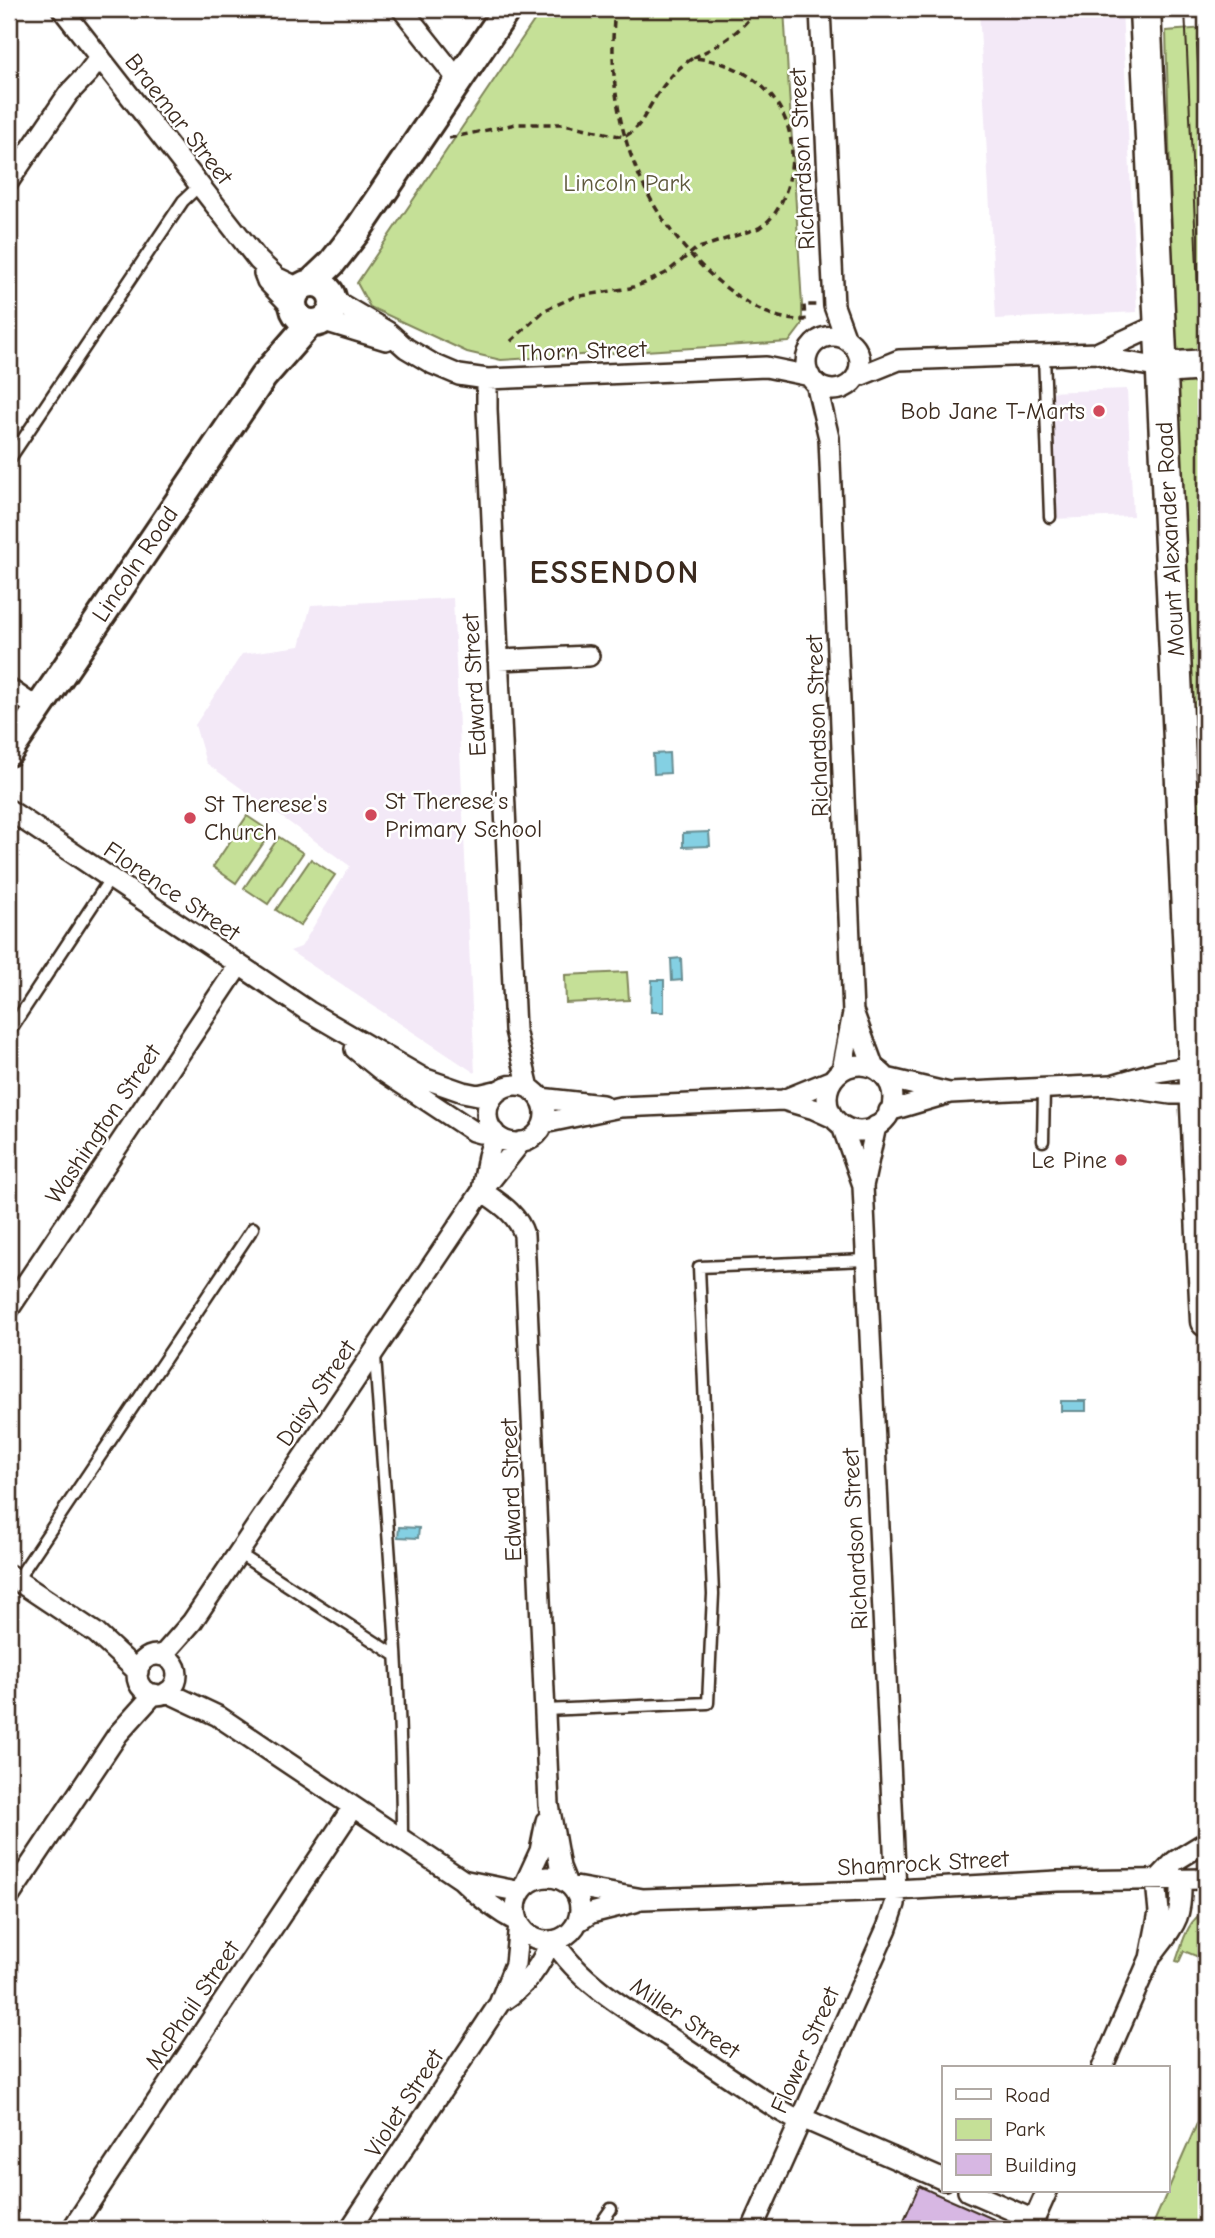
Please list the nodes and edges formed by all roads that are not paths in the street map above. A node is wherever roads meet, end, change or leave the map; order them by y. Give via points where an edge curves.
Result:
1 (62, 9) edge
2 (402, 9) edge
3 (507, 9) edge
4 (820, 9) edge
5 (1145, 9) edge
6 (95, 51) junction
7 (459, 81) junction
8 (9, 181) edge
9 (200, 184) junction
10 (312, 304) junction
11 (834, 306) junction
12 (1160, 321) junction
13 (851, 343) junction
14 (815, 345) junction
15 (1097, 353) junction
16 (1044, 355) junction
17 (899, 360) junction
18 (1206, 365) edge
19 (766, 367) junction
20 (1163, 368) junction
21 (857, 377) junction
22 (487, 379) junction
23 (813, 380) junction
24 (841, 389) junction
25 (829, 438) junction
26 (9, 460) edge
27 (1050, 517) dead end
28 (589, 656) dead end
29 (498, 660) junction
30 (9, 689) edge
31 (37, 708) junction
32 (9, 752) edge
33 (9, 810) edge
34 (110, 879) junction
35 (239, 965) junction
36 (308, 1011) junction
37 (853, 1013) junction
38 (515, 1030) junction
39 (9, 1032) edge
40 (880, 1073) junction
41 (837, 1075) junction
42 (1201, 1080) edge
43 (1111, 1086) junction
44 (503, 1088) junction
45 (1044, 1089) junction
46 (534, 1093) junction
47 (950, 1093) junction
48 (783, 1100) junction
49 (620, 1107) junction
50 (883, 1119) junction
51 (838, 1122) junction
52 (544, 1123) junction
53 (495, 1133) junction
54 (1043, 1141) dead end
55 (521, 1142) junction
56 (863, 1186) junction
57 (482, 1191) junction
58 (253, 1228) dead end
59 (866, 1259) junction
60 (9, 1310) edge
61 (1206, 1321) edge
62 (374, 1349) junction
63 (238, 1553) junction
64 (13, 1578) edge
65 (395, 1655) junction
66 (158, 1674) junction
67 (545, 1710) junction
68 (549, 1805) junction
69 (353, 1807) junction
70 (401, 1840) junction
71 (1206, 1842) edge
72 (461, 1879) junction
73 (1206, 1879) edge
74 (1156, 1881) junction
75 (1181, 1881) junction
76 (568, 1884) junction
77 (522, 1890) junction
78 (896, 1890) junction
79 (9, 1897) edge
80 (643, 1899) junction
81 (579, 1921) junction
82 (519, 1922) junction
83 (552, 1941) junction
84 (1150, 1958) junction
85 (499, 2004) junction
86 (1103, 2066) edge
87 (801, 2120) junction
88 (942, 2179) edge
89 (970, 2192) edge
90 (1047, 2192) edge
91 (611, 2209) dead end
92 (1032, 2225) edge
93 (72, 2229) edge
94 (350, 2229) edge
95 (597, 2229) edge
96 (752, 2229) edge

1 - 6 street, Braemar Street
2 - 7 street
3 - 7 main road, Lincoln Road
4 - 11 street, Richardson Street
5 - 12 main road, Mount Alexander Road
6 - 8 street
6 - 9 street, Braemar Street
7 - 10 main road, Lincoln Road via 332,263
9 - 10 street, Braemar Street via 257,260 267,281
9 - 26 lane via 183,201
10 - 22 street, Thorn Street via 433,364 459,375
10 - 31 main road, Lincoln Road
11 - 13 street, Richardson Street
11 - 14 street, Richardson Street
12 - 15 street
12 - 20 main road, Mount Alexander Road
13 - 14 street via 838,336
13 - 17 street
13 - 21 street via 860,362
14 - 19 street, Thorn Street
14 - 23 street via 807,368
15 - 16 street
15 - 20 street
16 - 17 street
16 - 27 lane
17 - 21 street
18 - 20 main road
19 - 22 street, Thorn Street
19 - 23 street, Thorn Street
20 - 42 main road, Mount Alexander Road
21 - 24 street
22 - 29 street, Edward Street
23 - 24 street via 832,390
23 - 25 street, Richardson Street
24 - 25 street, Richardson Street
25 - 37 street, Richardson Street
28 - 29 street
29 - 38 street, Edward Street
30 - 31 street
31 - 32 main road, Lincoln Road
33 - 34 street, Florence Street
34 - 35 street, Florence Street
34 - 39 lane
35 - 36 street, Florence Street
35 - 60 street, Washington Street
36 - 44 street, Florence Street via 444,1087 478,1094
36 - 53 street, Florence Street via 381,1070 473,1131
37 - 40 street, Richardson Street
37 - 41 street, Richardson Street
38 - 44 street, Edward Street
38 - 46 street, Edward Street
40 - 41 street via 853,1065
40 - 47 street
40 - 50 street via 892,1094
41 - 48 street
41 - 51 street via 827,1099
42 - 43 street via 1156,1072
42 - 43 street via 1171,1094
42 - 61 main road, Mount Alexander Road
43 - 45 street
44 - 46 street via 514,1085
44 - 53 street via 488,1105 489,1124
45 - 47 street
45 - 54 lane
46 - 49 street
46 - 52 street via 544,1105
47 - 50 street
48 - 49 street
48 - 51 street
49 - 52 street
50 - 51 street via 859,1131
50 - 56 street, Richardson Street
51 - 56 street, Richardson Street
52 - 55 street via 535,1136
53 - 55 street via 507,1141
53 - 57 street, Daisy Street
55 - 57 street, Daisy Street
56 - 59 street, Richardson Street
57 - 62 street, Daisy Street
57 - 67 street, Edward Street via 515,1217 524,1235
58 - 64 lane
59 - 67 lane via 699,1267 713,1594 708,1703
59 - 78 street, Richardson Street
62 - 63 street, Daisy Street
62 - 65 lane
63 - 65 lane
63 - 66 street, Daisy Street
64 - 66 street
65 - 70 lane
66 - 69 street
66 - 79 street, Daisy Street
67 - 68 street, Edward Street
68 - 76 street, Edward Street via 560,1867
68 - 77 street, Edward Street via 540,1851
69 - 70 street
69 - 93 street, McPhail Street
70 - 72 street
71 - 74 street
72 - 77 street
72 - 82 street via 500,1913
73 - 75 street, Shamrock Street
74 - 75 street, Shamrock Street
74 - 78 street, Shamrock Street
74 - 84 street via 1159,1912
75 - 84 street via 1179,1918
76 - 77 street via 546,1877
76 - 80 street, Shamrock Street
76 - 81 street via 580,1902
77 - 82 street via 516,1906
78 - 80 street, Shamrock Street
78 - 87 street, Flower Street via 887,1927
80 - 81 street, Shamrock Street via 591,1913
81 - 83 street via 571,1933
82 - 83 street via 528,1935
82 - 85 street, Violet Street via 515,1964
83 - 85 street, Violet Street via 540,1964
83 - 87 street, Miller Street via 573,1968 611,1998
84 - 86 street
85 - 94 street, Violet Street
87 - 88 street, Miller Street
87 - 96 street, Flower Street
89 - 92 street
90 - 92 street
91 - 95 lane

